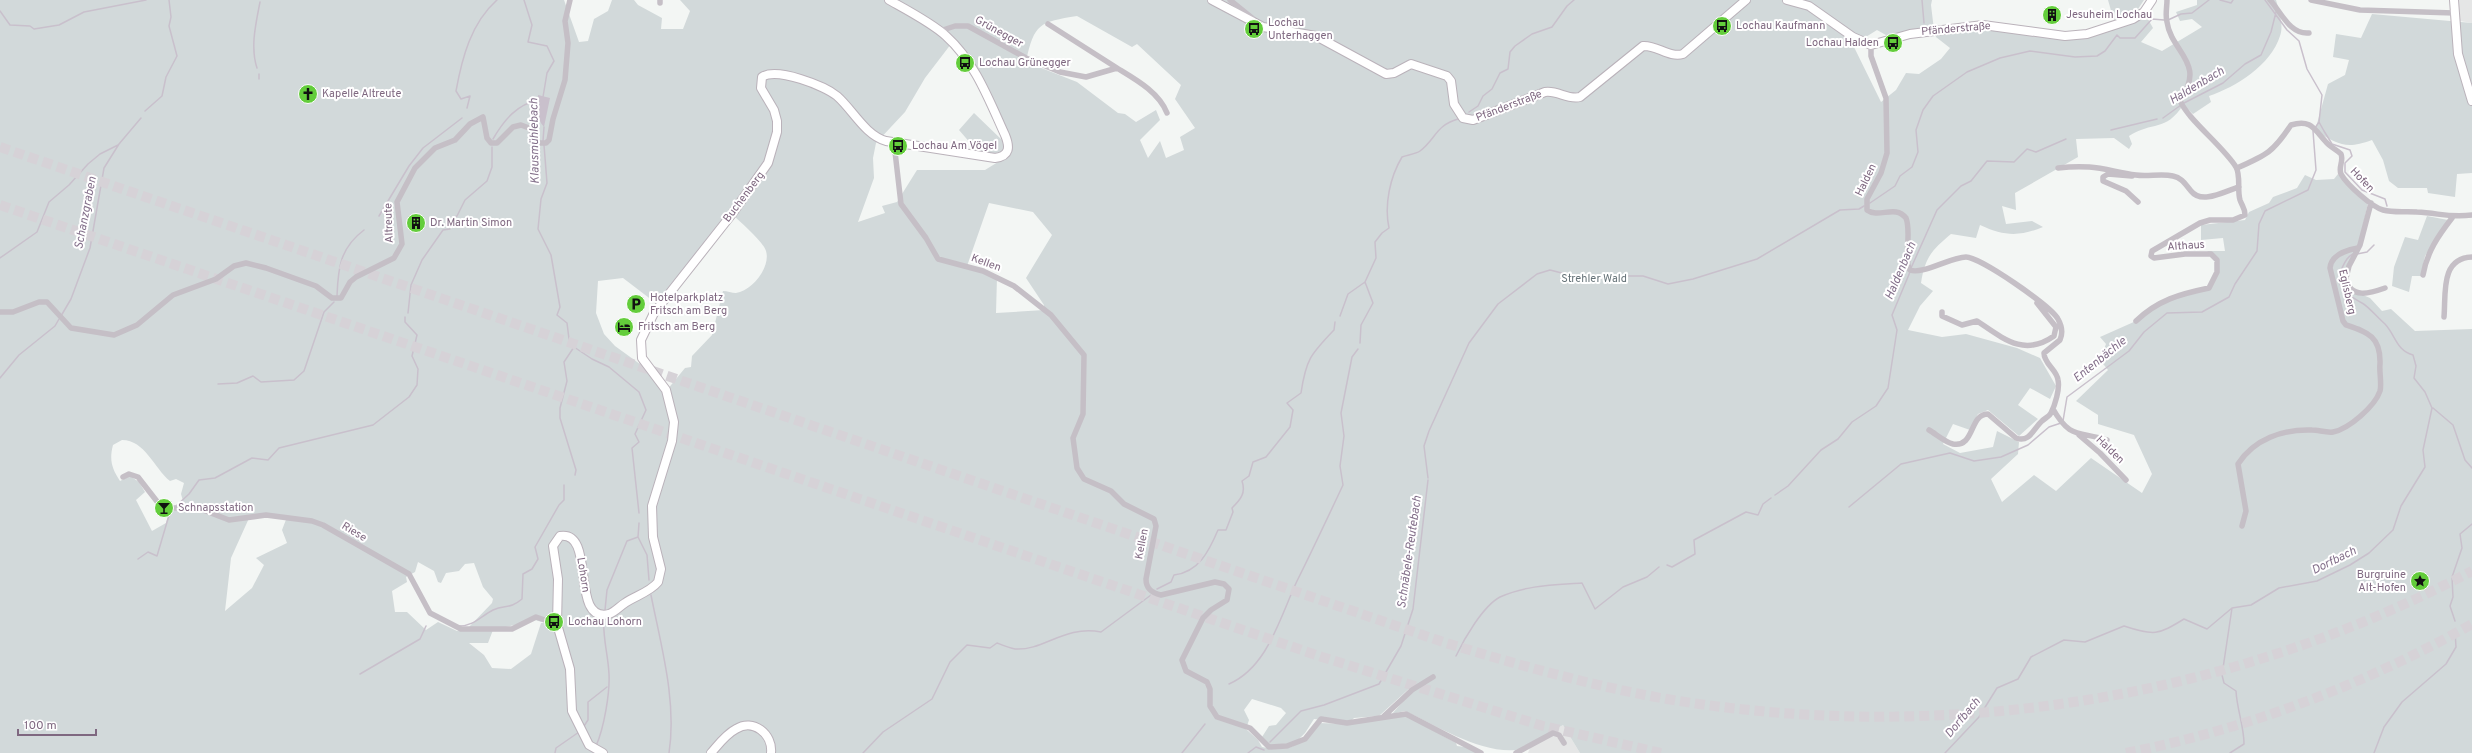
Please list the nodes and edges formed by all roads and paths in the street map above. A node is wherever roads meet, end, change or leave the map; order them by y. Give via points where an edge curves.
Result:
1 (570, 0) edge
2 (889, 0) edge
3 (1212, 0) edge
4 (1230, 0) edge
5 (1746, 0) edge
6 (1787, 0) edge
7 (2152, 0) edge
8 (2167, 0) edge
9 (2270, 0) edge
10 (2311, 0) edge
11 (2454, 0) edge
12 (2454, 13) junction
13 (1048, 24) dead end
14 (1257, 24) junction
15 (940, 31) junction
16 (2309, 33) dead end
17 (1870, 44) junction
18 (1117, 68) junction
19 (2472, 101) edge
20 (1167, 113) dead end
21 (894, 143) junction
22 (2058, 168) dead end
23 (2237, 168) junction
24 (2135, 175) junction
25 (2239, 187) junction
26 (2138, 202) dead end
27 (2370, 203) junction
28 (2472, 215) edge
29 (2452, 218) junction
30 (2356, 252) junction
31 (2472, 257) edge
32 (2423, 275) dead end
33 (2386, 288) dead end
34 (2035, 299) junction
35 (0, 312) edge
36 (1942, 312) dead end
37 (2444, 318) dead end
38 (2136, 321) dead end
39 (666, 390) joint
40 (2053, 409) junction
41 (1929, 430) dead end
42 (2078, 434) junction
43 (2107, 440) dead end
44 (123, 477) dead end
45 (2126, 480) dead end
46 (2242, 526) dead end
47 (557, 624) junction
48 (1433, 677) dead end
49 (1383, 717) junction
50 (1564, 743) dead end
51 (597, 751) edge
52 (711, 753) edge
53 (771, 753) edge
54 (1481, 753) edge
55 (1516, 753) edge

1 - 35 street, Altreute via 565,21 568,43 565,80 553,119 551,136 544,143 529,128 521,125 513,127 497,143 491,143 487,138 483,117 470,124 455,140 435,148 415,168 397,202 402,244 394,258 356,277 341,298 332,298 316,286 250,264 234,266 216,278 173,294 153,314 137,325 114,335 76,330 44,301 13,312
2 - 15 street
3 - 14 street, Pfänderstraße
4 - 14 street
5 - 14 street, Pfänderstraße via 1683,54 1674,55 1654,46 1643,46 1580,97 1571,98 1555,92 1545,92 1473,120 1463,118 1454,104 1451,81 1447,76 1411,64 1394,73 1386,74 1316,36
6 - 17 street via 1809,6 1852,37
7 - 17 street, Pfänderstraße via 2144,12 2133,19 2087,34 2065,36 1983,25 1910,34
8 - 23 street via 2167,20 2190,66 2188,85 2180,100 2183,108
9 - 16 street via 2291,28
10 - 12 street via 2360,10
11 - 12 street
12 - 19 street via 2458,54
13 - 18 street
15 - 18 street, Grünegger via 955,26 968,26 1034,62 1075,76 1089,76
15 - 21 street via 951,41 978,78 1009,149 1004,156 995,158
17 - 34 street, Halden via 1871,56 1886,98 1887,153 1881,173 1867,199 1868,212 1875,214 1895,211 1906,218 1910,237 1910,270 1967,257 1986,265
18 - 20 street via 1136,79 1159,98
21 - 39 street, Buchenberg via 876,137 832,93 781,74 762,77 760,88 774,110 777,126 768,163 732,214 654,313 643,333 642,358
21 - 49 street, Kellen via 901,204 926,238 936,257 942,262 983,272 1014,286 1050,315 1082,352 1085,359 1083,414 1073,438 1077,468 1084,479 1111,491 1124,504 1154,519 1156,526 1146,579 1150,591 1166,594 1215,582 1224,584 1229,589 1227,600 1204,618 1182,660 1186,671 1204,679 1209,685 1210,706 1214,714 1225,721 1250,728 1272,748 1305,740 1320,719 1348,723
22 - 24 street via 2096,166
23 - 25 street, Althaus
23 - 27 street, Hofen via 2265,156 2278,145 2291,125 2306,122 2315,128 2329,146 2341,154 2339,167 2343,177
24 - 25 street via 2177,177 2186,183 2196,196 2204,198
24 - 26 street via 2108,174 2103,177 2103,181 2126,191
25 - 38 street, Althaus via 2240,201 2245,209 2245,215 2241,218 2200,223 2152,251 2151,256 2154,258 2203,253 2214,256 2217,272 2209,288 2176,295 2160,302
27 - 29 street, Hofen via 2382,210 2418,212
27 - 30 street
28 - 29 street, Hofen
29 - 32 street via 2433,244 2426,259
30 - 33 street via 2346,273 2347,284 2351,289 2360,294
30 - 46 street, Eglisberg via 2337,257 2332,261 2330,268 2343,321 2346,325 2364,330 2372,337 2380,354 2380,390 2375,400 2354,423 2333,432 2280,432 2248,453 2238,464 2246,511
31 - 37 street via 2456,260 2450,266
34 - 36 street, Halden via 2056,327 2054,336 2034,347 2020,346 1977,321 1962,325 1942,316
34 - 40 street, Halden via 2055,315 2062,329 2060,340 2044,353 2058,378 2059,386
39 - 47 street, Lohorn via 673,415 674,431 652,506 653,537 660,564 660,578 653,587 605,614 593,609 587,598 578,547 570,538 560,536 554,542 552,551 558,579
40 - 41 street, Halden via 2050,415 2024,439 2016,438 1988,414 1982,414 1978,418 1969,437 1963,442 1954,444
40 - 42 street, Halden via 2061,423
42 - 43 street, Halden
42 - 45 street, Halden via 2100,452
44 - 47 street, Riese via 129,474 138,477 159,504 169,508 205,509 229,520 266,515 312,521 323,525 409,574 430,613 461,629 512,629 536,618
47 - 51 street, Lohorn via 570,669 572,711 581,730
48 - 49 street via 1416,686
49 - 54 street via 1409,715 1435,731
50 - 55 street via 1559,735 1553,733
52 - 53 street via 732,731 749,725 766,734

